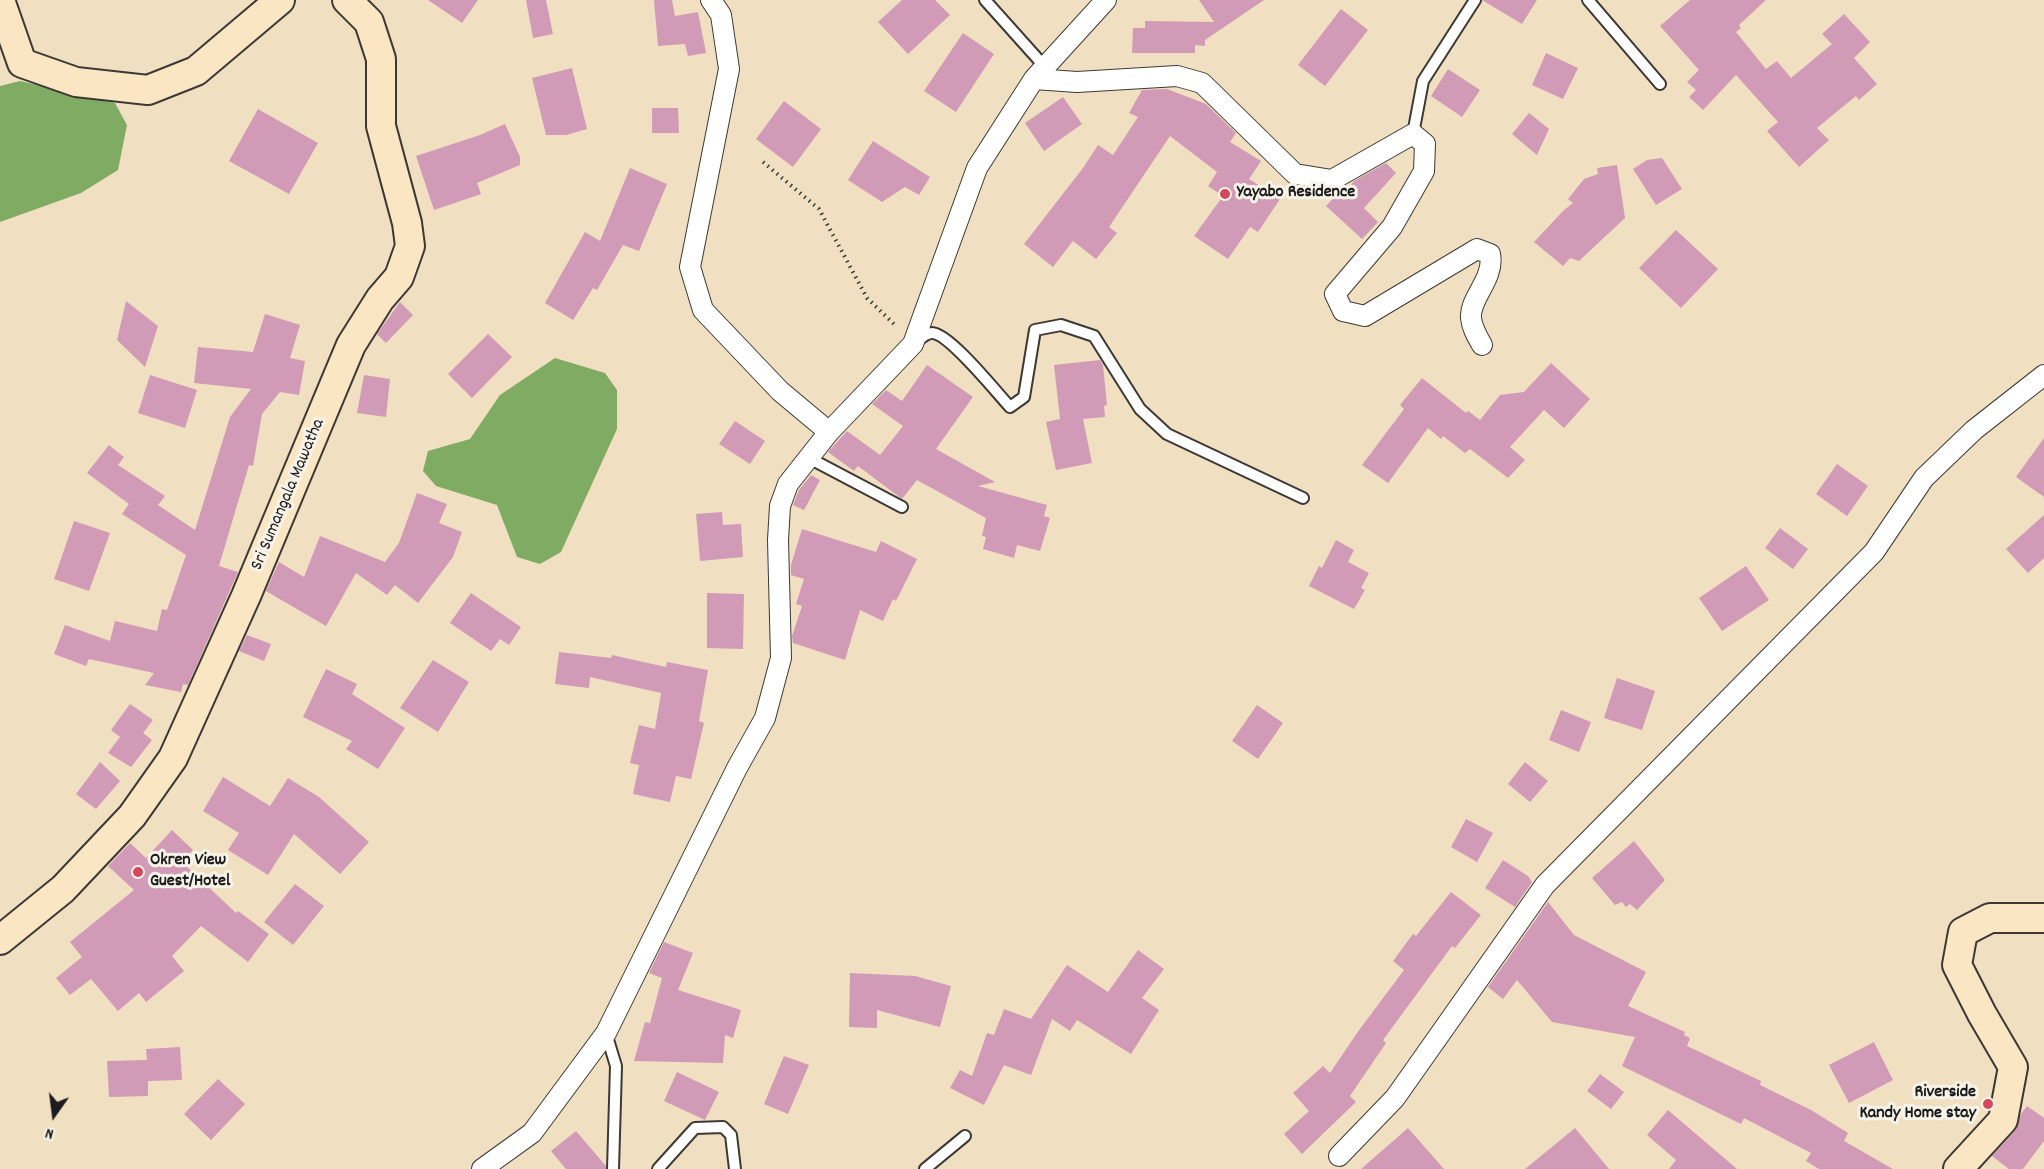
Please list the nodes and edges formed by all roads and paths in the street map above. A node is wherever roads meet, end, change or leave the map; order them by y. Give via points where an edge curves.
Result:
1 (0, 0) edge
2 (279, 0) edge
3 (347, 0) edge
4 (711, 0) edge
5 (985, 0) edge
6 (1106, 0) edge
7 (1475, 0) edge
8 (1588, 0) edge
9 (1039, 73) junction
10 (1660, 84) dead end
11 (1413, 134) junction
12 (763, 162) dead end
13 (913, 344) junction
14 (1482, 345) dead end
15 (2044, 375) edge
16 (829, 432) junction
17 (809, 458) junction
18 (1303, 498) dead end
19 (902, 507) dead end
20 (2044, 918) edge
21 (0, 940) edge
22 (606, 1033) junction
23 (965, 1136) dead end
24 (1339, 1156) dead end
25 (482, 1169) edge
26 (613, 1169) edge
27 (658, 1169) edge
28 (735, 1169) edge
29 (925, 1169) edge
30 (1958, 1169) edge

1 - 2 street via 22,63 76,82 148,90 196,71
3 - 21 street, Sri Sumangala Mawatha via 369,22 381,59 381,126 410,246 399,277 351,345 173,758 117,833 63,889
4 - 16 street via 721,15 729,69 690,267 703,310 780,391
5 - 9 lane
6 - 9 street
7 - 11 lane via 1423,81
8 - 10 lane
9 - 11 street via 1077,82 1177,76 1202,83 1294,174 1332,180
9 - 13 street via 977,168
11 - 14 street via 1425,144 1424,171 1392,227 1335,294 1343,311 1365,316 1477,249 1490,254 1492,265 1470,314
12 - 13 path via 819,209 867,298
13 - 16 street
13 - 18 lane via 934,333 948,339 1010,407 1024,398 1035,330 1061,325 1094,336 1140,409 1167,434
15 - 24 street via 1974,430 1924,478 1874,552 1545,885 1395,1098
16 - 17 street
17 - 19 lane
17 - 22 street via 788,484 780,506 781,658 765,718
20 - 30 street via 1990,918 1963,932 1957,965 2013,1067 2003,1120
22 - 25 street via 532,1133
22 - 26 lane via 616,1066
23 - 29 lane
27 - 28 lane via 695,1128 723,1127 731,1135

